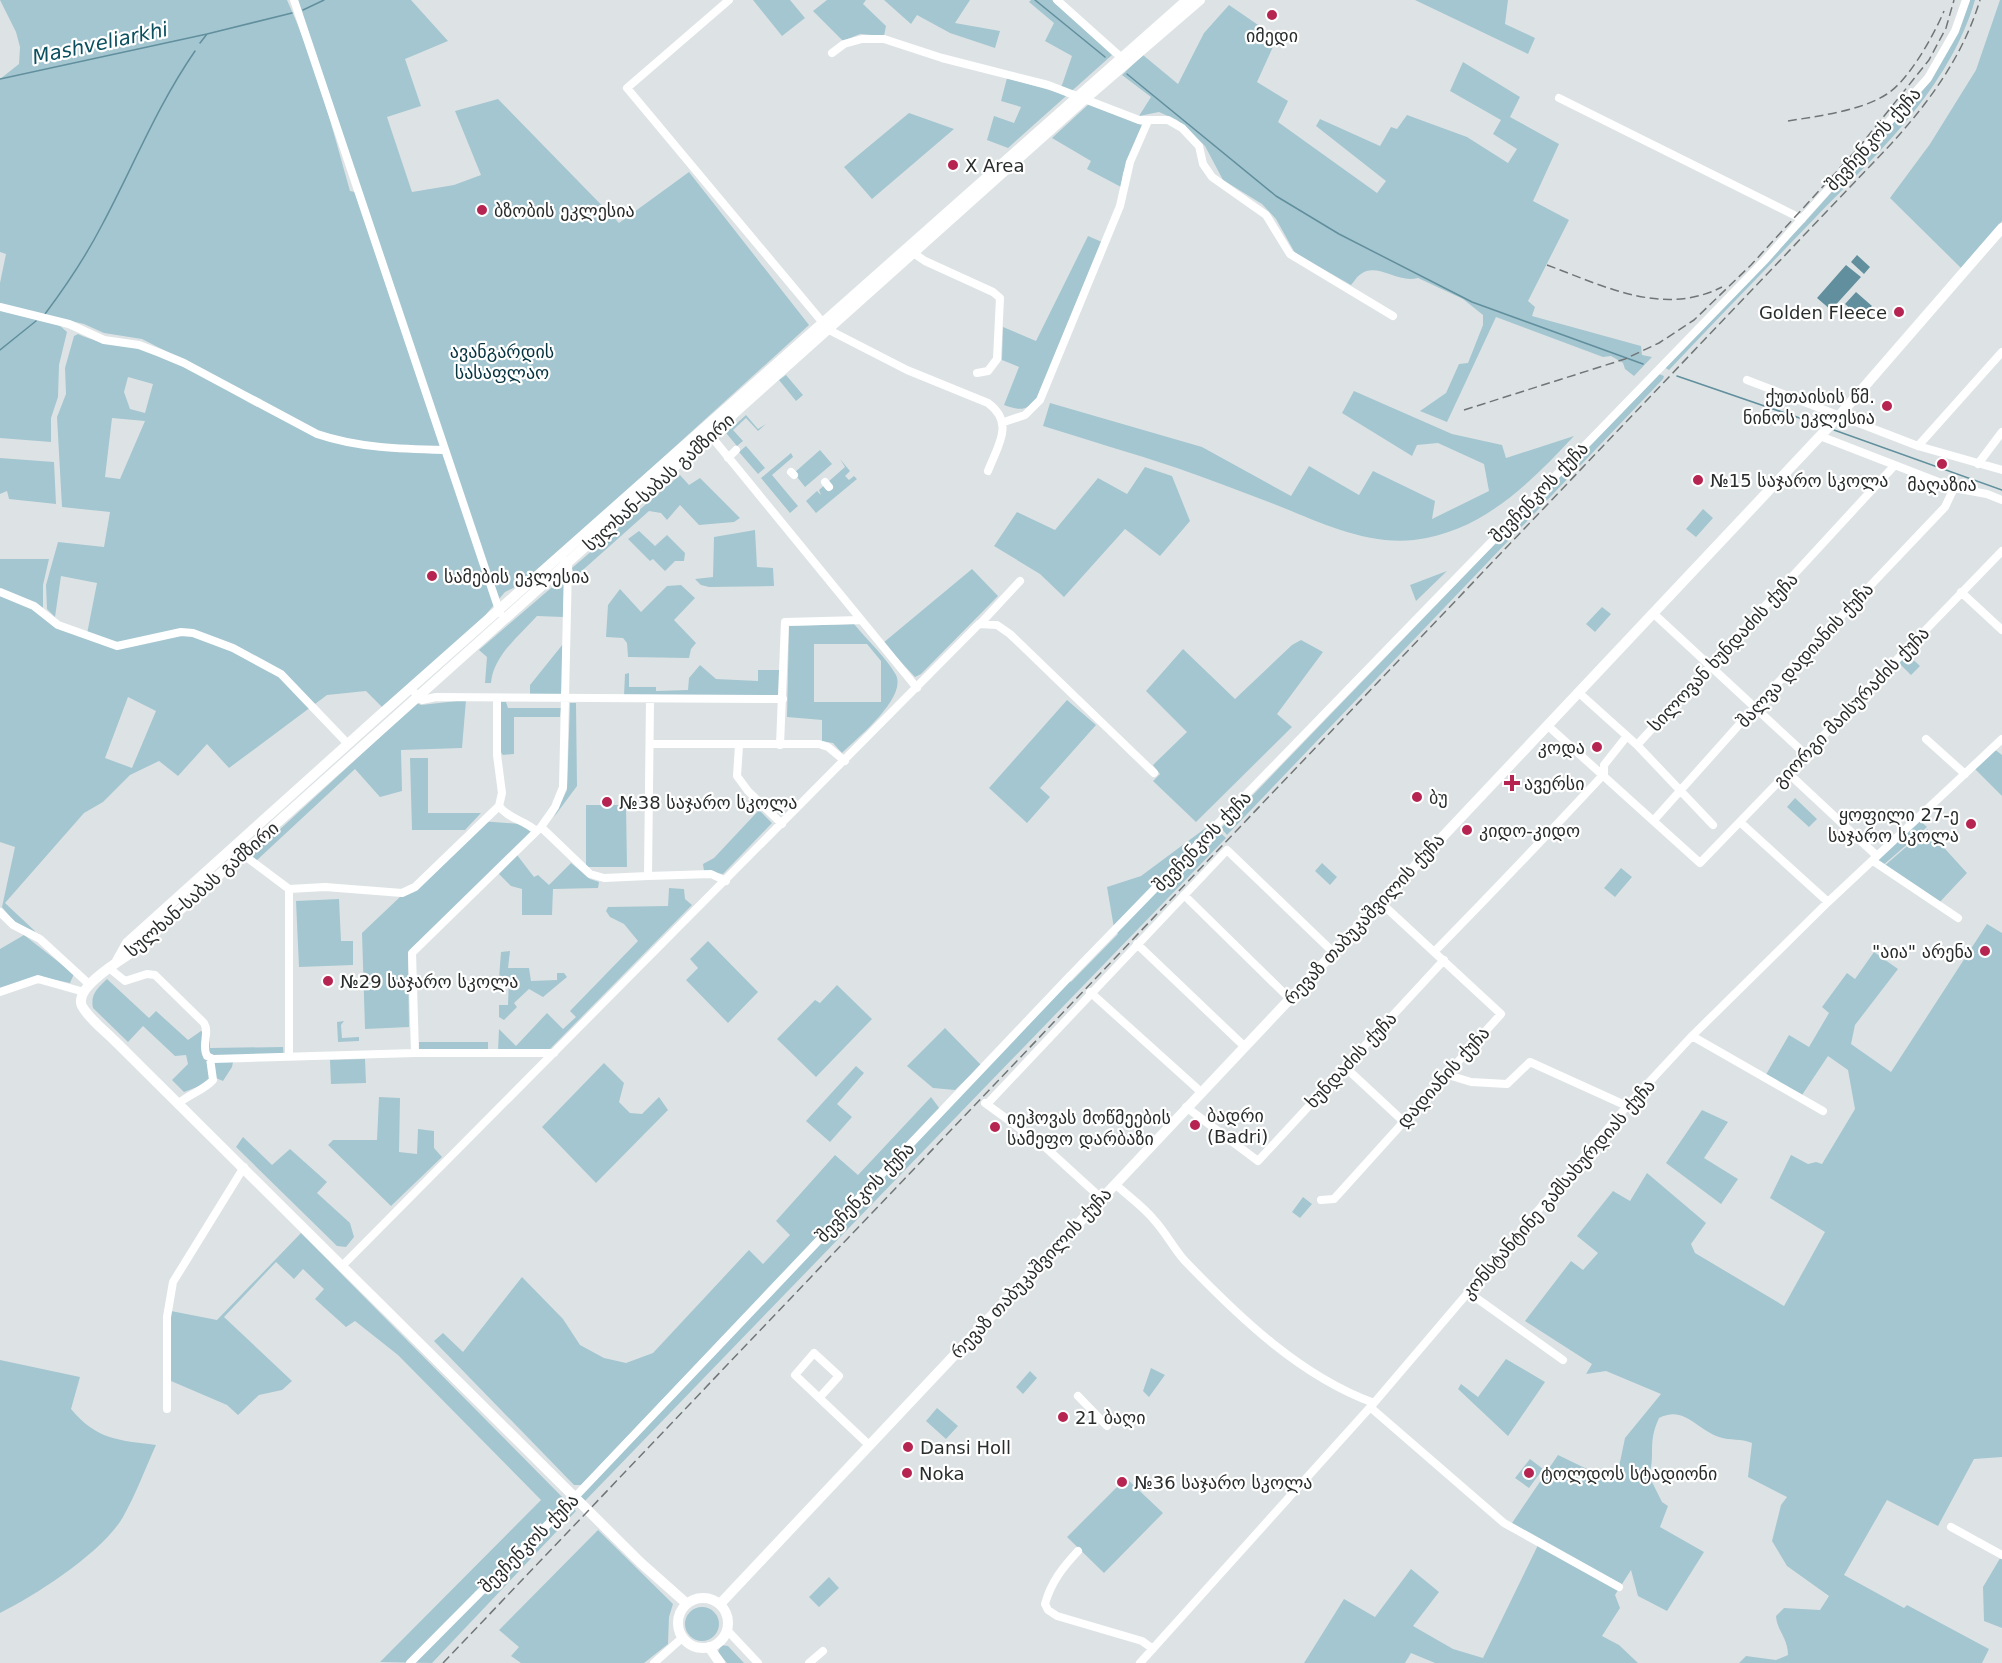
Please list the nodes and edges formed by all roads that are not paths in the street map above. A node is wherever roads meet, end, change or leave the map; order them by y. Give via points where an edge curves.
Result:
1 (294, 0) edge
2 (729, 0) edge
3 (1057, 0) edge
4 (1187, 0) edge
5 (1200, 0) edge
6 (1966, 0) edge
7 (832, 53) dead end
8 (1124, 60) junction
9 (1080, 98) junction
10 (1559, 98) dead end
11 (1148, 122) junction
12 (1802, 219) junction
13 (2002, 228) edge
14 (910, 251) junction
15 (0, 308) edge
16 (1393, 316) dead end
17 (826, 326) junction
18 (2002, 352) edge
19 (977, 373) dead end
20 (1747, 381) dead end
21 (1838, 417) junction
22 (1004, 422) junction
23 (706, 431) junction
24 (2002, 432) edge
25 (1820, 436) junction
26 (1918, 446) junction
27 (445, 450) junction
28 (736, 450) dead end
29 (728, 458) junction
30 (1978, 464) junction
31 (1894, 466) junction
32 (2002, 470) edge
33 (988, 471) dead end
34 (1954, 488) junction
35 (2002, 500) edge
36 (2002, 552) edge
37 (564, 560) junction
38 (1020, 581) dead end
39 (1961, 592) junction
40 (0, 594) edge
41 (1653, 613) junction
42 (501, 616) junction
43 (861, 620) junction
44 (980, 624) junction
45 (2002, 630) edge
46 (1711, 666) junction
47 (411, 688) junction
48 (917, 688) junction
49 (1578, 692) junction
50 (418, 697) junction
51 (497, 698) junction
52 (783, 699) junction
53 (565, 700) junction
54 (650, 700) junction
55 (1754, 708) junction
56 (1547, 725) junction
57 (1627, 736) junction
58 (1926, 739) dead end
59 (2002, 740) edge
60 (348, 744) junction
61 (651, 744) junction
62 (780, 745) junction
63 (1637, 745) junction
64 (739, 746) junction
65 (1804, 753) junction
66 (845, 761) junction
67 (1787, 772) junction
68 (1154, 773) dead end
69 (1604, 774) junction
70 (1965, 774) junction
71 (1679, 791) junction
72 (499, 806) junction
73 (1654, 820) junction
74 (1740, 822) junction
75 (782, 824) junction
76 (1713, 825) dead end
77 (538, 829) junction
78 (237, 850) junction
79 (1875, 859) junction
80 (648, 876) junction
81 (726, 881) junction
82 (289, 889) junction
83 (1184, 895) junction
84 (1380, 902) junction
85 (1828, 902) junction
86 (0, 912) edge
87 (1958, 918) dead end
88 (1137, 944) junction
89 (1435, 951) junction
90 (1333, 952) junction
91 (1444, 960) junction
92 (113, 965) junction
93 (87, 988) junction
94 (0, 992) edge
95 (1090, 992) junction
96 (1289, 998) junction
97 (1692, 1036) junction
98 (1244, 1046) junction
99 (415, 1053) junction
100 (554, 1053) junction
101 (289, 1056) junction
102 (210, 1058) junction
103 (1345, 1067) junction
104 (1445, 1074) junction
105 (1201, 1092) junction
106 (179, 1103) junction
107 (1626, 1106) junction
108 (1186, 1107) junction
109 (1823, 1112) dead end
110 (1402, 1121) junction
111 (244, 1167) junction
112 (1114, 1184) junction
113 (1101, 1198) junction
114 (1321, 1200) dead end
115 (343, 1265) junction
116 (1468, 1292) junction
117 (1563, 1360) dead end
118 (1078, 1396) dead end
119 (820, 1397) junction
120 (1372, 1405) junction
121 (167, 1409) dead end
122 (1107, 1426) dead end
123 (869, 1445) junction
124 (575, 1497) junction
125 (1951, 1527) dead end
126 (1078, 1551) dead end
127 (2002, 1555) edge
128 (1619, 1587) dead end
129 (687, 1603) junction
130 (720, 1604) junction
131 (727, 1630) junction
132 (682, 1638) junction
133 (709, 1647) junction
134 (1153, 1649) junction
135 (823, 1651) dead end
136 (410, 1663) edge
137 (654, 1663) edge
138 (720, 1663) edge
139 (758, 1663) edge
140 (809, 1663) edge
141 (1140, 1663) edge

1 - 27 street
2 - 17 street via 627,88
3 - 8 street
4 - 8 main road, სულხან-საბას გამზირი
5 - 8 main road, სულხან-საბას გამზირი
6 - 12 street, შევჩენკოს ქუჩა via 1928,78
7 - 9 street via 844,44 862,39 884,39 1048,85
8 - 9 main road, სულხან-საბას გამზირი
9 - 11 street
9 - 14 main road, სულხან-საბას გამზირი
10 - 12 street
11 - 16 street via 1161,119 1182,128 1199,146 1203,164 1212,177 1266,214 1290,254
11 - 22 street via 1130,162 1120,206 1040,400 1025,415
12 - 124 street, შევჩენკოს ქუჩა via 1067,979
13 - 21 main road, რევაზ თაბუკაშვილის ქუჩა
14 - 17 main road, სულხან-საბას გამზირი
14 - 19 street via 1000,298 997,359 987,371
15 - 27 street via 69,324 104,340 139,345 160,353 339,442 404,450
17 - 22 street via 907,370 988,403 1000,412
17 - 23 main road, სულხან-საბას გამზირი
18 - 26 street
20 - 21 street
21 - 25 main road, რევაზ თაბუკაშვილის ქუჩა
21 - 26 street
22 - 33 street
23 - 29 street
23 - 37 main road, სულხან-საბას გამზირი
24 - 30 street
25 - 31 street
25 - 41 main road, რევაზ თაბუკაშვილის ქუჩა
26 - 30 street
27 - 42 street
28 - 29 street
29 - 43 street
30 - 32 street
31 - 34 street
31 - 46 street, სილოვან ხუნდაძის ქუჩა
34 - 35 street
34 - 55 street, შალვა დადიანის ქუჩა via 1945,507
36 - 39 street, გიორგი მაისურაძის ქუჩა
37 - 42 main road, სულხან-საბას გამზირი
37 - 53 street
38 - 44 street
39 - 45 street
39 - 65 street, გიორგი მაისურაძის ქუჩა
40 - 60 street via 34,606 58,625 117,646 181,632 232,648 281,674
41 - 46 street
41 - 49 main road, რევაზ თაბუკაშვილის ქუჩა
42 - 47 main road, სულხან-საბას გამზირი
42 - 50 main road, სულხან-საბას გამზირი
43 - 48 street
43 - 52 street via 785,622
44 - 48 street
44 - 68 street via 997,625 1010,634
46 - 55 street
46 - 63 street, სილოვან ხუნდაძის ქუჩა
47 - 50 street
47 - 60 main road, სულხან-საბას გამზირი
48 - 66 street
49 - 56 main road, რევაზ თაბუკაშვილის ქუჩა
49 - 57 street
50 - 51 street
50 - 78 main road, სულხან-საბას გამზირი
51 - 53 street
51 - 72 street via 502,793
52 - 54 street
52 - 62 street
53 - 54 street
53 - 77 street via 563,787 555,807
54 - 61 street
55 - 65 street
55 - 71 street, შალვა დადიანის ქუჩა
56 - 69 street
56 - 84 main road, რევაზ თაბუკაშვილის ქუჩა
57 - 63 street, სილოვან ხუნდაძის ქუჩა
57 - 69 street, სილოვან ხუნდაძის ქუჩა via 1604,765
58 - 70 street
59 - 70 street, კონსტანტინე გამსახურდიას ქუჩა
60 - 78 main road, სულხან-საბას გამზირი
61 - 64 street
61 - 80 street
62 - 64 street
62 - 66 street via 819,744
63 - 71 street
64 - 75 street via 737,776
65 - 67 street, გიორგი მაისურაძის ქუჩა
66 - 75 street
67 - 74 street, გიორგი მაისურაძის ქუჩა
67 - 79 street
69 - 73 street
69 - 89 street, სილოვან ხუნდაძის ქუჩა
70 - 79 street, კონსტანტინე გამსახურდიას ქუჩა
71 - 73 street, შალვა დადიანის ქუჩა
71 - 76 street
72 - 77 street via 504,813
72 - 82 street via 407,893 325,887
73 - 74 street, გიორგი მაისურაძის ქუჩა via 1701,863
74 - 85 street
75 - 81 street
77 - 80 street via 590,874 604,878
77 - 99 street via 412,953
78 - 82 street
78 - 92 main road, სულხან-საბას გამზირი via 134,951
79 - 85 street, კონსტანტინე გამსახურდიას ქუჩა
79 - 87 street
80 - 81 street via 711,874
81 - 100 street
82 - 101 street
83 - 88 street
83 - 90 street via 1227,850
83 - 96 street
84 - 89 street, დადიანის ქუჩა
84 - 90 main road, რევაზ თაბუკაშვილის ქუჩა
85 - 97 street, კონსტანტინე გამსახურდიას ქუჩა
86 - 93 street via 13,925 40,939
88 - 95 street
88 - 98 street
89 - 91 street, დადიანის ქუჩა
90 - 96 main road, რევაზ თაბუკაშვილის ქუჩა
91 - 103 street, ხუნდაძის ქუჩა
91 - 104 street, დადიანის ქუჩა via 1501,1014
92 - 93 main road, სულხან-საბას გამზირი
92 - 102 street via 125,981 155,975 207,1027 204,1050
93 - 94 street via 38,979
93 - 106 main road via 81,1005 87,1013
95 - 105 street
95 - 113 street via 986,1103 1044,1146
96 - 98 main road, რევაზ თაბუკაშვილის ქუჩა
97 - 107 street, კონსტანტინე გამსახურდიას ქუჩა
97 - 109 street
98 - 105 main road, რევაზ თაბუკაშვილის ქუჩა
99 - 100 street
99 - 101 street
100 - 115 street
101 - 102 street
102 - 106 street via 213,1080
103 - 108 street, ხუნდაძის ქუჩა via 1258,1161
103 - 110 street
104 - 107 street via 1471,1082 1506,1084 1530,1062
104 - 110 street, დადიანის ქუჩა
105 - 108 main road, რევაზ თაბუკაშვილის ქუჩა
106 - 111 main road
107 - 116 street, კონსტანტინე გამსახურდიას ქუჩა
108 - 112 main road, რევაზ თაბუკაშვილის ქუჩა
110 - 114 street, დადიანის ქუჩა via 1334,1199
111 - 115 main road
111 - 121 street via 173,1282 167,1317
112 - 113 main road, რევაზ თაბუკაშვილის ქუჩა
112 - 120 street via 1154,1220 1183,1259 1231,1307 1298,1362 1334,1387
113 - 123 main road, რევაზ თაბუკაშვილის ქუჩა
115 - 124 main road
116 - 117 street
116 - 120 street, კონსტანტინე გამსახურდიას ქუჩა
118 - 122 street
119 - 119 street via 839,1376 814,1353 795,1375
119 - 123 street
120 - 128 street via 1504,1522
120 - 134 street, კონსტანტინე გამსახურდიას ქუჩა
123 - 130 main road, რევაზ თაბუკაშვილის ქუჩა
124 - 129 main road
124 - 136 street, შევჩენკოს ქუჩა
125 - 127 street
126 - 134 street via 1049,1589 1045,1604 1048,1610 1143,1641
129 - 130 main road via 707,1598
129 - 132 main road via 678,1616
130 - 131 main road via 727,1616
131 - 133 main road via 717,1644
131 - 139 street
132 - 133 main road via 694,1647
132 - 137 street
133 - 138 main road
134 - 141 street, კონსტანტინე გამსახურდიას ქუჩა
135 - 140 street

